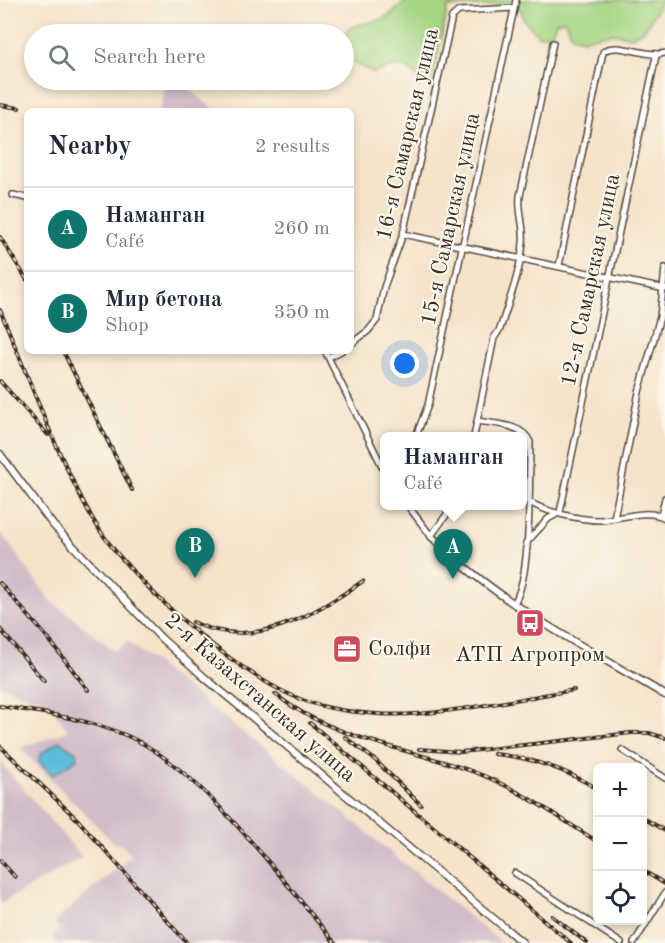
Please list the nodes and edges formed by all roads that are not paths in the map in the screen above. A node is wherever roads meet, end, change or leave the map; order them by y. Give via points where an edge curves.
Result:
1 (516, 0) edge
2 (514, 8) junction
3 (553, 43) dead end
4 (665, 53) edge
5 (656, 56) junction
6 (13, 195) dead end
7 (24, 197) edge
8 (402, 234) junction
9 (463, 245) junction
10 (521, 258) junction
11 (559, 266) junction
12 (665, 268) edge
13 (608, 277) junction
14 (663, 288) edge
15 (354, 342) edge
16 (326, 354) edge
17 (334, 354) edge
18 (328, 357) junction
19 (477, 421) junction
20 (418, 432) edge
21 (475, 432) edge
22 (524, 432) edge
23 (527, 434) edge
24 (0, 453) edge
25 (380, 460) edge
26 (665, 498) edge
27 (528, 501) junction
28 (411, 510) edge
29 (450, 510) edge
30 (560, 512) junction
31 (663, 517) edge
32 (614, 518) junction
33 (431, 536) junction
34 (526, 543) junction
35 (514, 603) junction
36 (665, 695) edge
37 (622, 750) dead end
38 (665, 778) edge
39 (515, 873) dead end
40 (665, 893) edge
41 (523, 943) edge
42 (621, 943) edge
43 (634, 943) edge

1 - 2 street, 15-я Самарская улица
2 - 8 street, 16-я Самарская улица via 459,11 452,17
2 - 9 street, 15-я Самарская улица
3 - 10 street via 520,196
4 - 5 street
5 - 11 street via 604,50
5 - 13 street, 12-я Самарская улица
6 - 7 street
8 - 9 street
8 - 15 street, 16-я Самарская улица via 377,320
9 - 10 street
9 - 20 street, 15-я Самарская улица via 428,405
10 - 11 street
10 - 19 street via 494,338
11 - 13 street
12 - 14 street
13 - 14 street
13 - 30 street, 12-я Самарская улица
14 - 32 street
16 - 18 street
17 - 18 street
18 - 25 street
19 - 21 street
19 - 22 street
23 - 27 street
24 - 41 street, 2-я Казахстанская улица via 53,525 161,638
26 - 31 street
27 - 30 street via 544,511
27 - 34 street
28 - 33 street
29 - 33 street
30 - 32 street via 585,519
30 - 34 street
31 - 32 street
33 - 35 street via 459,563
34 - 35 street via 522,586
35 - 36 street
37 - 38 street
39 - 42 street
40 - 43 street

